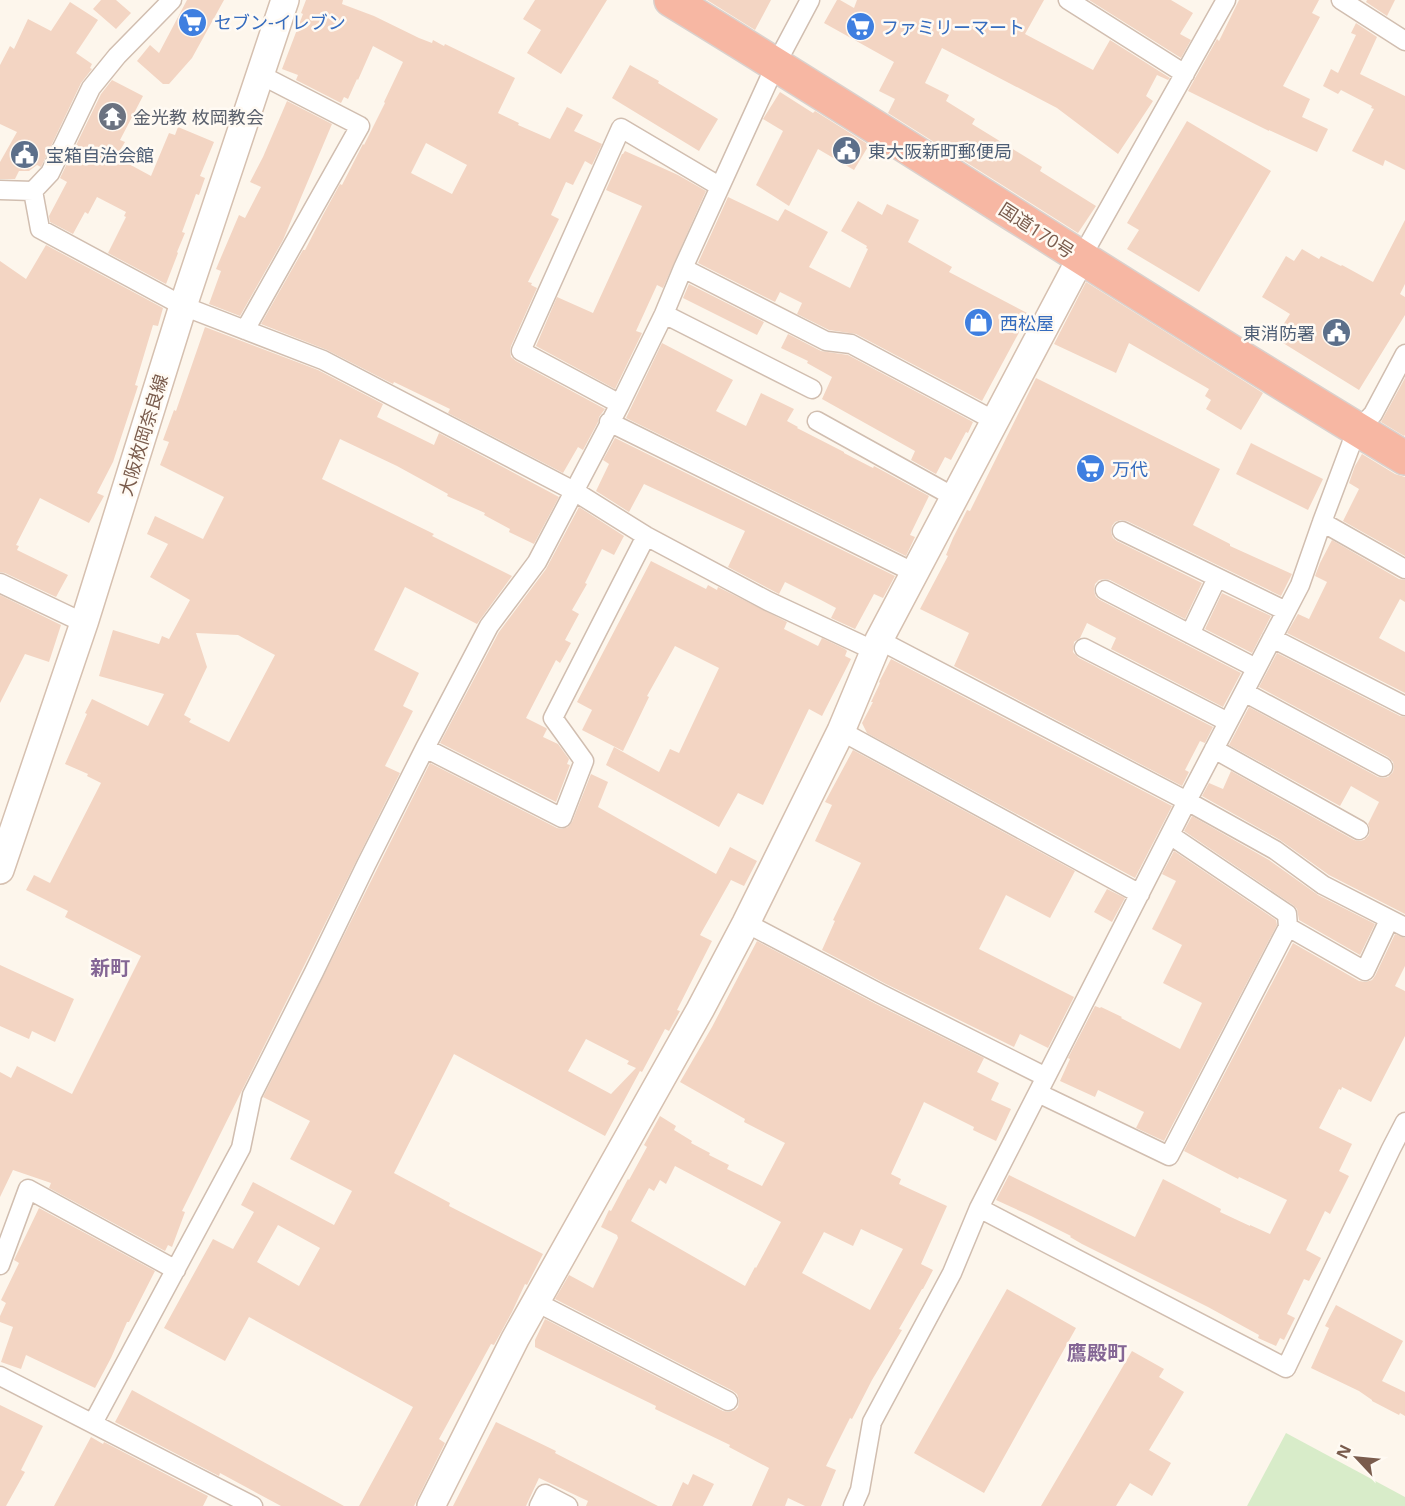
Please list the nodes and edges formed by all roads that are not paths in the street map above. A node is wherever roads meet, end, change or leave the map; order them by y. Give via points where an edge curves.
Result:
1 (172, 0) edge
2 (285, 0) edge
3 (671, 0) edge
4 (810, 0) edge
5 (1068, 0) edge
6 (1226, 0) edge
7 (1341, 0) edge
8 (1405, 41) edge
9 (776, 64) junction
10 (1185, 74) junction
11 (261, 75) junction
12 (719, 186) junction
13 (0, 190) edge
14 (33, 191) junction
15 (1081, 258) junction
16 (683, 268) junction
17 (183, 306) junction
18 (664, 314) junction
19 (245, 330) junction
20 (1405, 354) edge
21 (812, 389) dead end
22 (620, 404) junction
23 (817, 421) dead end
24 (995, 421) junction
25 (609, 422) junction
26 (1358, 430) junction
27 (1405, 458) edge
28 (574, 491) junction
29 (954, 497) junction
30 (1322, 522) junction
31 (1122, 531) dead end
32 (646, 536) junction
33 (1405, 569) edge
34 (915, 573) junction
35 (1218, 578) junction
36 (0, 583) edge
37 (1105, 590) dead end
38 (1287, 611) junction
39 (84, 623) junction
40 (1190, 634) junction
41 (1272, 638) junction
42 (877, 646) junction
43 (1084, 648) dead end
44 (1256, 668) junction
45 (1244, 692) junction
46 (1405, 706) edge
47 (1228, 722) junction
48 (842, 731) junction
49 (425, 748) junction
50 (1214, 749) junction
51 (1383, 767) dead end
52 (1187, 801) junction
53 (1359, 830) dead end
54 (1170, 835) junction
55 (0, 870) edge
56 (1140, 894) junction
57 (746, 923) junction
58 (1397, 923) edge
59 (1288, 927) junction
60 (1042, 1085) junction
61 (1405, 1122) edge
62 (979, 1208) junction
63 (0, 1265) edge
64 (176, 1270) junction
65 (536, 1302) junction
66 (0, 1376) edge
67 (728, 1401) dead end
68 (93, 1423) junction
69 (253, 1506) edge
70 (431, 1506) edge
71 (539, 1506) edge
72 (568, 1506) edge
73 (853, 1506) edge

1 - 14 street via 91,88 50,173
2 - 11 street, 大阪枚岡奈良線
3 - 9 highway, 国道170号
4 - 9 street
5 - 10 street
6 - 10 street
7 - 8 street
9 - 12 street
9 - 15 highway, 国道170号
10 - 15 street
11 - 17 street, 大阪枚岡奈良線
11 - 19 street via 360,126
12 - 16 street
12 - 22 street via 621,128 521,351
13 - 14 street
14 - 17 street via 40,229
15 - 24 street
15 - 26 highway, 国道170号
16 - 18 street
16 - 24 street via 826,341 851,344
17 - 19 street
17 - 39 street, 大阪枚岡奈良線
18 - 21 street
18 - 22 street
19 - 28 street via 323,360
20 - 26 street via 1373,414
22 - 25 street
23 - 29 street
24 - 29 street
25 - 28 street
25 - 34 street
26 - 27 highway, 国道170号
26 - 30 street
28 - 32 street
28 - 49 street via 537,562 489,626
29 - 34 street
30 - 33 street
30 - 38 street
31 - 35 street
32 - 42 street via 768,601
32 - 49 street via 553,718 584,761 561,818
34 - 42 street
35 - 38 street
35 - 40 street
36 - 39 street
37 - 40 street
38 - 41 street
39 - 55 street, 大阪枚岡奈良線
40 - 44 street
41 - 44 street
41 - 46 street
42 - 48 street
42 - 52 street
43 - 47 street
44 - 45 street
45 - 47 street
45 - 51 street
47 - 50 street
48 - 56 street
48 - 57 street
49 - 64 street via 252,1095 241,1148
50 - 52 street
50 - 53 street
52 - 54 street
52 - 58 street via 1275,850 1323,885
54 - 56 street
54 - 59 street via 1287,914
56 - 60 street
57 - 60 street
57 - 65 street
58 - 59 street via 1365,970
59 - 60 street via 1169,1156
60 - 62 street
61 - 62 street via 1286,1368
62 - 73 street via 952,1273 872,1422 860,1490
63 - 64 street via 28,1189
64 - 68 street
65 - 67 street
65 - 70 street
66 - 68 street
68 - 69 street
71 - 72 street via 545,1494

